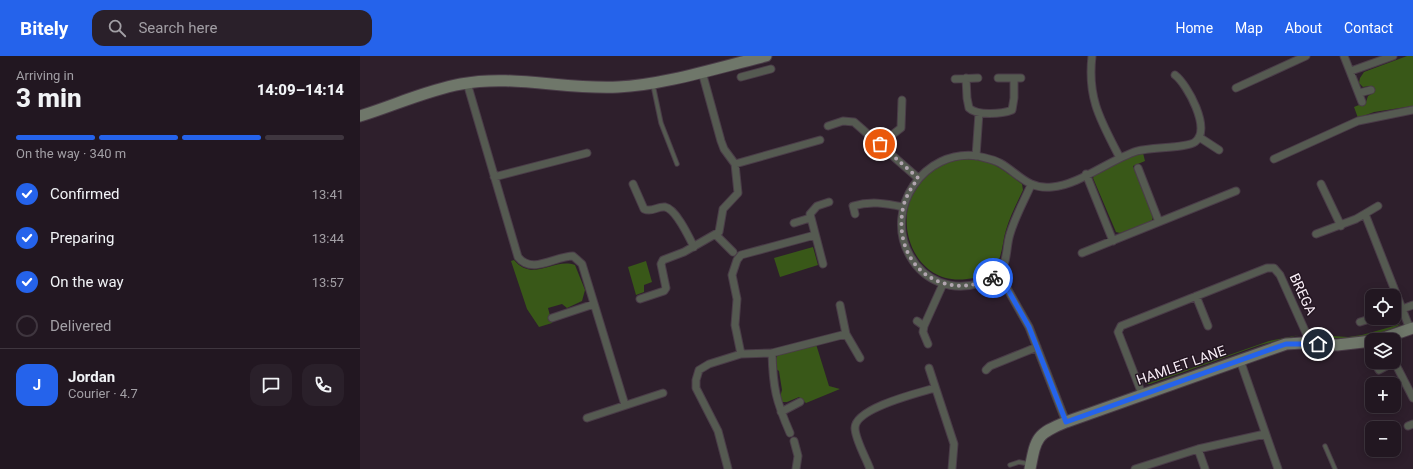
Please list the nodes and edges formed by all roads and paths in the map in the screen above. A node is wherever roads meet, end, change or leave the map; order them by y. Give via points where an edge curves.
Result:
1 (766, 56) edge
2 (1092, 56) edge
3 (1306, 56) edge
4 (1344, 56) edge
5 (1393, 56) edge
6 (752, 59) junction
7 (771, 69) dead end
8 (1351, 71) junction
9 (702, 72) junction
10 (756, 73) junction
11 (1175, 75) dead end
12 (741, 77) dead end
13 (955, 78) dead end
14 (966, 78) junction
15 (978, 78) dead end
16 (998, 78) dead end
17 (653, 82) junction
18 (466, 83) junction
19 (1236, 88) dead end
20 (1371, 90) dead end
21 (1358, 93) junction
22 (902, 100) dead end
23 (1362, 102) dead end
24 (1413, 110) edge
25 (979, 113) junction
26 (360, 116) edge
27 (828, 126) dead end
28 (1199, 137) junction
29 (820, 140) dead end
30 (880, 144) junction
31 (1219, 150) dead end
32 (588, 153) dead end
33 (976, 156) junction
34 (1120, 158) junction
35 (1274, 159) dead end
36 (677, 164) dead end
37 (735, 164) junction
38 (1138, 168) dead end
39 (1086, 174) junction
40 (494, 177) junction
41 (918, 178) junction
42 (633, 184) dead end
43 (1321, 184) dead end
44 (1031, 185) junction
45 (1236, 191) dead end
46 (829, 202) dead end
47 (1378, 206) dead end
48 (903, 207) junction
49 (855, 214) dead end
50 (1365, 214) junction
51 (810, 218) junction
52 (1159, 222) junction
53 (794, 223) dead end
54 (1341, 226) junction
55 (1316, 234) dead end
56 (716, 235) junction
57 (815, 235) junction
58 (1113, 241) junction
59 (694, 246) junction
60 (733, 252) dead end
61 (1082, 253) dead end
62 (823, 264) dead end
63 (999, 274) junction
64 (943, 284) junction
65 (1196, 296) junction
66 (640, 298) dead end
67 (594, 304) junction
68 (840, 305) dead end
69 (1413, 305) edge
70 (1402, 310) junction
71 (552, 318) dead end
72 (917, 320) dead end
73 (1365, 320) edge
74 (1360, 322) dead end
75 (924, 326) junction
76 (1208, 326) dead end
77 (1411, 328) edge
78 (1396, 333) edge
79 (846, 334) junction
80 (1365, 342) edge
81 (1309, 343) junction
82 (928, 344) dead end
83 (1037, 347) junction
84 (772, 352) junction
85 (741, 354) junction
86 (860, 358) dead end
87 (1240, 360) junction
88 (929, 368) dead end
89 (1398, 369) edge
90 (986, 370) dead end
91 (935, 388) junction
92 (663, 392) dead end
93 (1142, 394) junction
94 (1413, 398) edge
95 (800, 402) dead end
96 (625, 405) junction
97 (781, 412) junction
98 (587, 418) dead end
99 (1066, 422) junction
100 (790, 433) dead end
101 (1265, 434) junction
102 (794, 442) dead end
103 (1325, 446) dead end
104 (1198, 449) junction
105 (1010, 465) dead end
106 (1030, 466) edge
107 (728, 469) edge
108 (796, 469) edge
109 (870, 469) edge
110 (952, 469) edge
111 (1135, 469) edge
112 (1205, 469) edge
113 (1278, 469) edge
114 (1335, 469) edge

1 - 6 street
2 - 34 street via 1090,70 1096,111
3 - 19 street
4 - 8 street
5 - 8 street
6 - 9 street
6 - 10 street
7 - 10 street
8 - 21 street
9 - 17 street
9 - 37 street via 724,149
10 - 12 street
11 - 28 street via 1186,85 1194,102 1200,122
13 - 14 street
14 - 15 street
14 - 25 street via 969,108
16 - 25 street via 1017,78 1012,110
17 - 18 street via 596,88 492,81
17 - 36 lane via 661,123
18 - 26 street
18 - 40 street
20 - 21 street
21 - 23 street
22 - 30 street via 901,128
24 - 35 street via 1358,121
25 - 33 street
27 - 30 street via 843,121 854,122
28 - 31 street
28 - 34 street via 1189,145 1152,148
29 - 37 street
30 - 41 street
32 - 40 street
33 - 41 street via 943,160
33 - 44 street via 999,162
34 - 39 street
37 - 56 street via 738,193 723,209 721,226
38 - 52 street
39 - 44 street via 1050,188
39 - 58 street
40 - 67 street via 522,262 535,265 569,256 577,258 582,264
41 - 48 street
42 - 59 street via 644,209 669,209 683,224
43 - 54 street
44 - 63 street via 1010,234
45 - 52 street
46 - 51 street via 813,209
47 - 50 street
48 - 49 street via 862,203 853,206
48 - 64 street via 902,229 908,254 921,271
50 - 54 street
50 - 70 street
51 - 53 street
51 - 57 street
52 - 58 street
54 - 55 street
56 - 59 street
56 - 60 street
57 - 62 street
57 - 85 street via 741,255 737,260 732,275 737,299 735,325
58 - 61 street
59 - 66 street via 663,260 661,264 666,288 664,291
63 - 64 street via 976,284
63 - 83 street via 1025,318
64 - 75 street
65 - 76 street
65 - 81 street, BREGA via 1267,268 1274,268 1283,281
65 - 93 street, BREGA via 1118,328
67 - 71 street
67 - 96 street
68 - 79 street
69 - 70 street
70 - 77 street
72 - 75 street
73 - 74 street
75 - 82 street via 923,332
77 - 78 street, HAMLET LANE
79 - 84 street
79 - 86 street
80 - 81 street, HAMLET LANE via 1337,345
81 - 87 street, HAMLET LANE via 1286,344
83 - 90 street via 990,366
83 - 99 street
84 - 85 street
84 - 97 street via 773,384
85 - 107 street via 709,364 699,370 696,380 696,388 718,431
87 - 93 street, HAMLET LANE
87 - 101 street
88 - 91 street
89 - 94 street
91 - 109 street via 870,411 859,418 856,432
91 - 110 street via 954,444
92 - 96 street
93 - 99 street, HAMLET LANE
95 - 97 street
96 - 98 street
97 - 100 street
99 - 106 street, HAMLET LANE via 1040,436
101 - 104 street
101 - 113 street
102 - 108 street via 798,456
103 - 114 lane
104 - 111 street
104 - 112 street
105 - 106 lane via 1019,462

